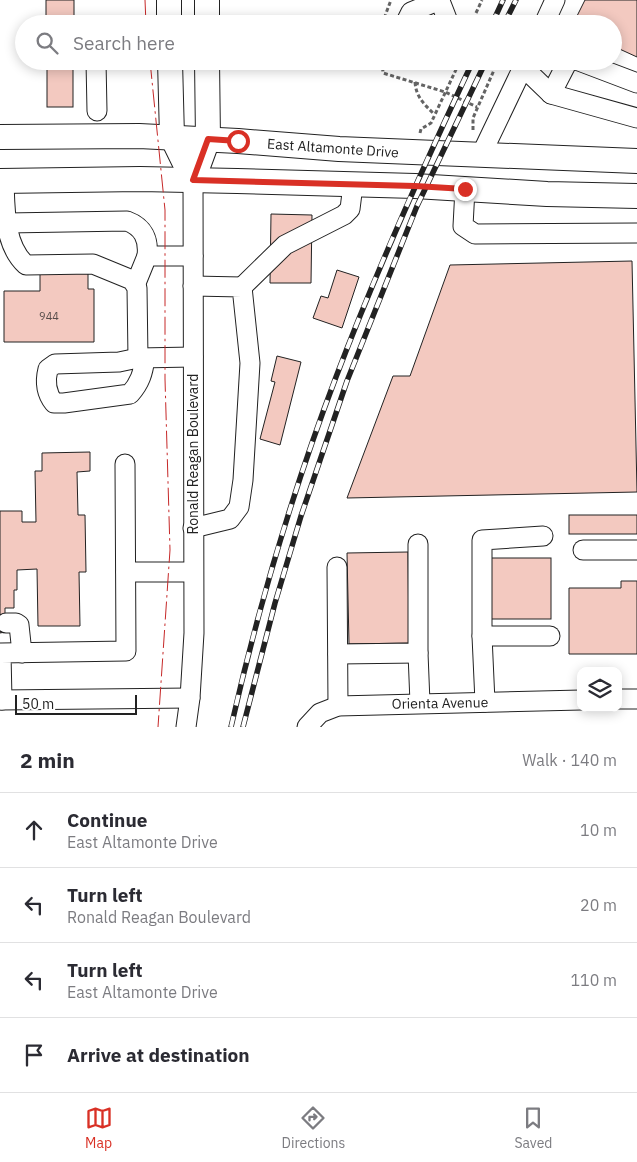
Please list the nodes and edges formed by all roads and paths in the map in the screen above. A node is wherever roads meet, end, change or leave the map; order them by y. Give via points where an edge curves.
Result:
1 (169, 0) edge
2 (206, 0) edge
3 (392, 0) edge
4 (482, 0) edge
5 (555, 0) edge
6 (440, 1) edge
7 (476, 13) dead end
8 (169, 15) edge
9 (207, 15) edge
10 (386, 15) edge
11 (409, 15) edge
12 (445, 15) edge
13 (548, 15) edge
14 (96, 70) edge
15 (170, 70) edge
16 (207, 70) edge
17 (383, 70) edge
18 (456, 70) edge
19 (494, 70) edge
20 (520, 70) edge
21 (529, 70) edge
22 (563, 70) edge
23 (603, 70) edge
24 (415, 82) junction
25 (637, 83) edge
26 (445, 92) junction
27 (551, 94) junction
28 (477, 108) junction
29 (97, 111) dead end
30 (434, 114) junction
31 (637, 118) edge
32 (420, 136) dead end
33 (0, 137) edge
34 (172, 137) junction
35 (208, 139) junction
36 (476, 146) junction
37 (637, 161) edge
38 (193, 180) junction
39 (2, 181) edge
40 (353, 185) junction
41 (465, 189) junction
42 (637, 196) edge
43 (7, 223) junction
44 (637, 233) edge
45 (147, 256) junction
46 (193, 256) junction
47 (136, 283) junction
48 (193, 286) junction
49 (242, 287) junction
50 (193, 357) junction
51 (142, 358) junction
52 (125, 464) dead end
53 (193, 528) junction
54 (544, 536) dead end
55 (418, 544) dead end
56 (583, 550) dead end
57 (637, 550) edge
58 (337, 567) dead end
59 (126, 572) junction
60 (193, 572) junction
61 (6, 623) dead end
62 (482, 636) junction
63 (550, 636) dead end
64 (0, 653) edge
65 (22, 653) junction
66 (418, 653) junction
67 (338, 654) junction
68 (190, 698) junction
69 (622, 699) edge
70 (637, 699) edge
71 (1, 700) edge
72 (577, 700) edge
73 (485, 702) junction
74 (420, 703) junction
75 (338, 706) junction
76 (186, 727) edge
77 (307, 727) edge

1 - 8 main road
2 - 9 main road
3 - 10 path
4 - 7 path
5 - 13 street
6 - 11 street
6 - 12 street
14 - 29 street
15 - 34 main road, Ronald Reagan Boulevard
16 - 35 main road, Ronald Reagan Boulevard
17 - 24 path via 383,73
18 - 26 path
19 - 28 path
20 - 36 street
21 - 27 street
22 - 27 street
23 - 25 street
24 - 26 path
24 - 30 path via 419,100
26 - 28 path
26 - 30 path
27 - 31 street
28 - 36 path via 473,118
30 - 32 path via 431,123 420,129
33 - 34 main road, East Altamonte Drive
34 - 35 main road, East Altamonte Drive
34 - 38 main road, Ronald Reagan Boulevard
35 - 36 main road, East Altamonte Drive via 339,149
35 - 38 main road, Ronald Reagan Boulevard
36 - 37 main road, East Altamonte Drive
38 - 39 main road
38 - 40 main road
38 - 46 street, Ronald Reagan Boulevard
39 - 43 street
40 - 41 main road
40 - 49 street via 350,209 344,215 284,246
41 - 42 main road
41 - 44 street via 463,226 476,234
43 - 45 street via 126,221 138,227 148,241
43 - 47 street via 17,256 26,265 93,264
45 - 46 street
45 - 47 street
46 - 48 street, Ronald Reagan Boulevard
47 - 51 street
48 - 49 street
48 - 50 street, Ronald Reagan Boulevard
49 - 53 street via 250,363 244,480 239,507 230,519
50 - 51 street
50 - 53 street, Ronald Reagan Boulevard
51 - 51 street via 55,364 46,375 49,397 54,403 130,394 143,374
52 - 59 street
53 - 60 street, Ronald Reagan Boulevard
54 - 62 street via 482,540
55 - 66 street
56 - 57 street
58 - 67 street
59 - 60 street
59 - 65 street via 126,651
60 - 68 street, Ronald Reagan Boulevard
61 - 65 street via 19,625
62 - 63 street
62 - 73 street
64 - 65 street
64 - 71 street
66 - 67 street
66 - 74 street
67 - 75 street
68 - 71 street
68 - 76 street, Ronald Reagan Boulevard
69 - 70 street
72 - 73 street, Orienta Avenue
73 - 74 street, Orienta Avenue
74 - 75 street, Orienta Avenue
75 - 77 street, Orienta Avenue via 320,713

